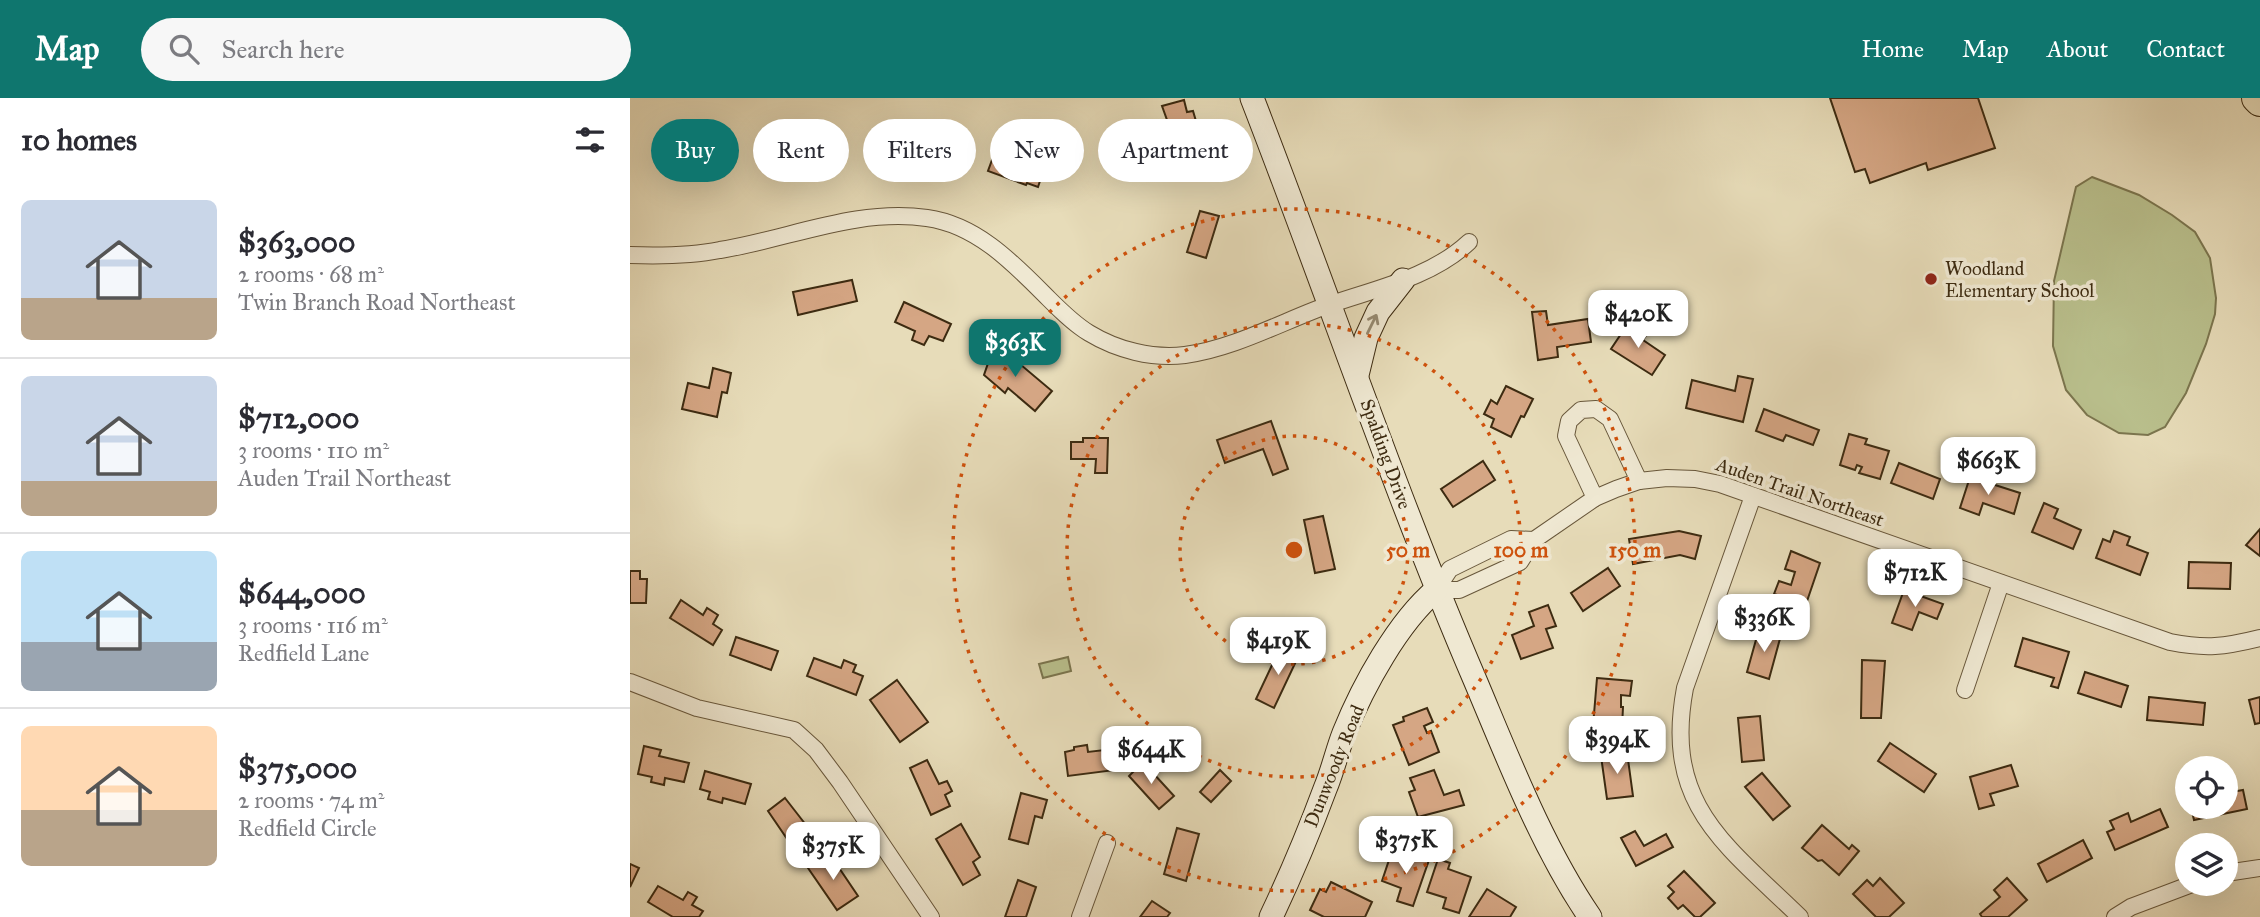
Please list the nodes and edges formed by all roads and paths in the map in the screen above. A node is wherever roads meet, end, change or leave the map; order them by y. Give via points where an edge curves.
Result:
1 (1252, 98) edge
2 (1469, 242) dead end
3 (630, 255) edge
4 (1403, 280) junction
5 (1331, 304) junction
6 (1357, 375) junction
7 (1639, 481) junction
8 (1753, 496) junction
9 (1595, 498) junction
10 (1534, 540) junction
11 (2000, 583) junction
12 (1436, 590) junction
13 (2260, 638) edge
14 (630, 682) edge
15 (1965, 691) dead end
16 (1107, 843) dead end
17 (2260, 868) edge
18 (2238, 871) edge
19 (2175, 891) edge
20 (931, 917) edge
21 (1080, 917) edge
22 (1270, 917) edge
23 (1590, 917) edge
24 (1800, 917) edge
25 (2115, 917) edge

1 - 5 street, Spalding Drive
2 - 4 street via 1442,262
3 - 5 street via 669,257 720,250 865,217 932,219 965,230 993,247 1087,332 1120,348 1153,355 1214,349
4 - 5 street
6 -> 4 street via 1374,321
5 - 6 street, Spalding Drive
6 - 12 street, Spalding Drive
7 - 8 street, Auden Trail Northeast via 1695,479
7 - 9 street, Auden Trail Northeast
7 - 9 street via 1610,419 1596,409 1581,410 1569,421 1566,436
8 - 11 street, Auden Trail Northeast
8 - 24 street via 1685,688 1679,718 1680,750 1686,781 1720,840
9 - 10 street, Auden Trail Northeast
10 - 12 street, Auden Trail Northeast via 1520,562 1459,590
10 - 12 street, Auden Trail Northeast via 1511,539 1450,569
11 - 13 street, Auden Trail Northeast via 2170,642 2223,647
11 - 15 street
12 - 22 street, Dunwoody Road via 1404,622 1369,682 1344,732 1326,787
12 - 23 street, Spalding Drive via 1536,817
14 - 20 street via 697,708 794,730 840,782
16 - 21 street
17 - 18 street
19 - 25 street

